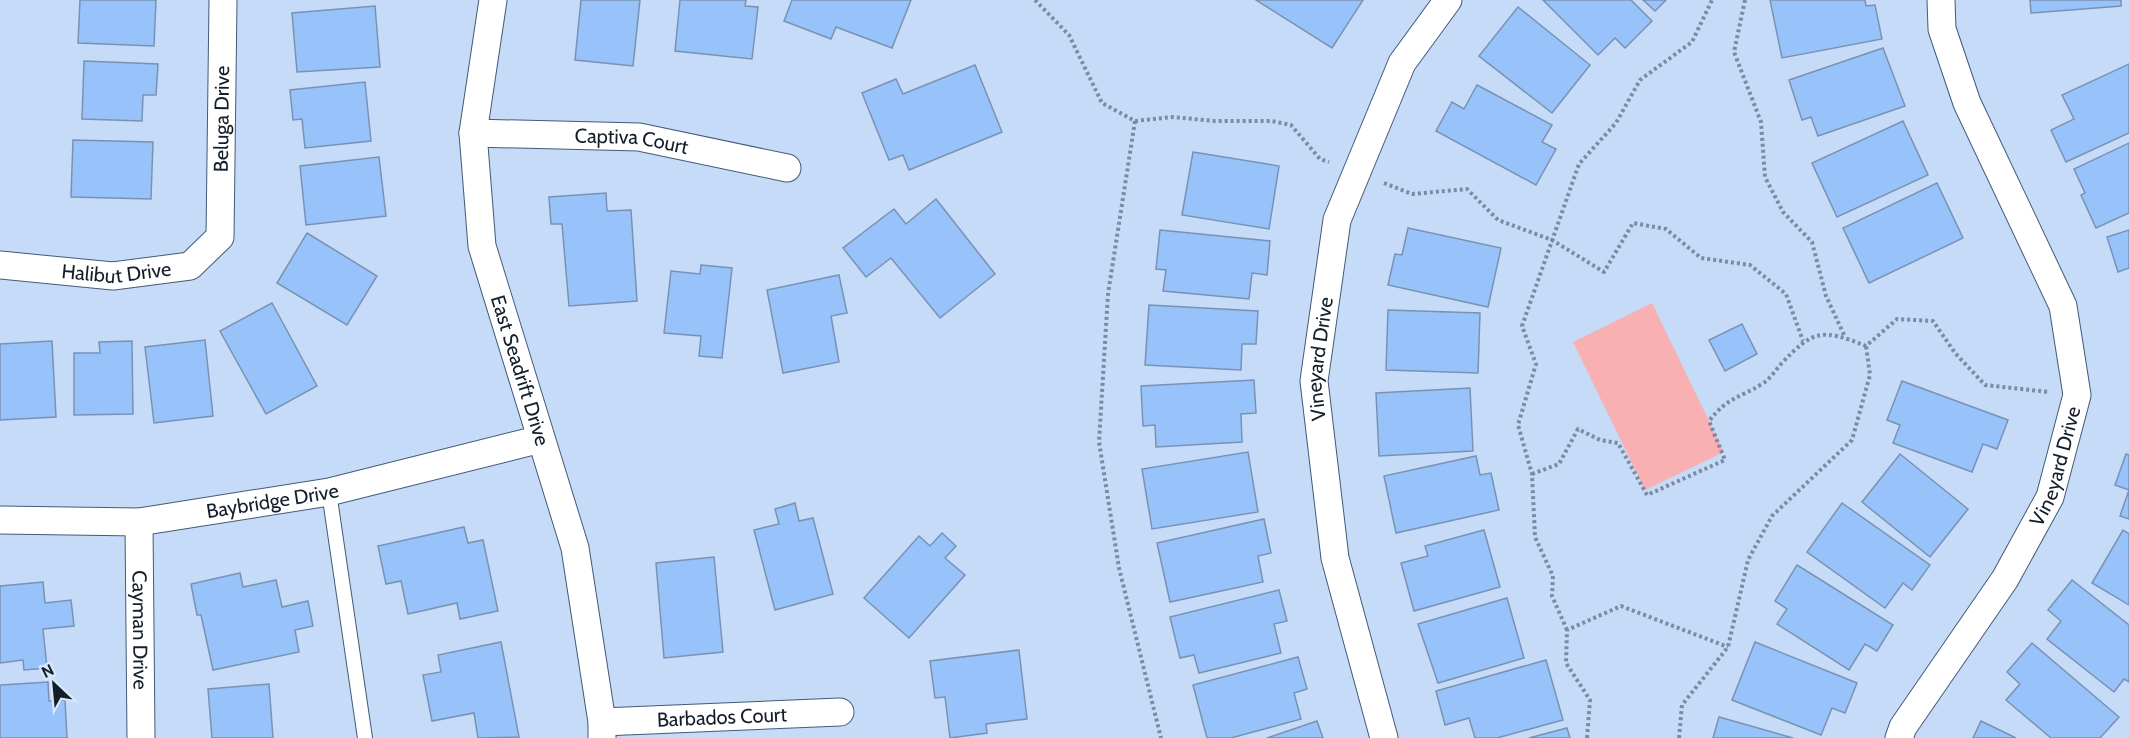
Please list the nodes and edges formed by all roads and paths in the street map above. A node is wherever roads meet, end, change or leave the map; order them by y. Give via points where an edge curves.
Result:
1 (223, 0) edge
2 (493, 0) edge
3 (1035, 0) edge
4 (1448, 0) edge
5 (1712, 0) edge
6 (1745, 0) edge
7 (1941, 0) edge
8 (1135, 122) junction
9 (473, 134) junction
10 (787, 168) dead end
11 (1357, 172) junction
12 (220, 237) joint
13 (1552, 240) junction
14 (0, 266) edge
15 (1845, 337) junction
16 (1803, 341) junction
17 (1866, 346) junction
18 (2076, 395) junction
19 (541, 439) junction
20 (1532, 474) junction
21 (329, 492) junction
22 (0, 520) edge
23 (139, 522) junction
24 (1567, 630) junction
25 (1728, 647) junction
26 (840, 712) dead end
27 (602, 730) edge
28 (141, 738) edge
29 (365, 738) edge
30 (1161, 738) edge
31 (1384, 738) edge
32 (1587, 738) edge
33 (1679, 738) edge
34 (1899, 738) edge

1 - 12 street, Beluga Drive
2 - 9 street, East Seadrift Drive
3 - 8 path via 1069,35 1102,103
4 - 11 street, Vineyard Drive via 1402,63
5 - 13 path via 1692,42 1640,80 1616,123 1579,164
6 - 15 path via 1734,52 1761,122 1765,177 1784,212 1812,242 1826,296
7 - 18 street, Vineyard Drive via 1942,28 1967,103 2063,306
8 - 11 path via 1173,117 1291,125 1320,159
8 - 30 path via 1108,294 1099,442 1119,568
9 - 10 street, Captiva Court via 639,137
9 - 19 street, East Seadrift Drive via 482,246
11 - 13 path via 1412,194 1467,189 1498,220
11 - 31 street, Vineyard Drive via 1337,220 1314,381 1335,558
12 - 14 street, Halibut Drive via 190,266 113,276
13 - 16 path via 1604,272 1633,223 1666,229 1701,258 1750,265 1786,294
13 - 20 path via 1522,326 1536,364 1518,426
15 - 16 path via 1818,334
15 - 17 path
16 - 20 path via 1764,384 1723,404 1709,420 1725,460 1647,495 1618,443 1600,440 1578,429 1559,465
17 - 18 path via 1897,319 1934,321 1955,353 1985,385
17 - 25 path via 1870,375 1852,440 1773,516 1748,560
18 - 34 street, Vineyard Drive via 2050,497 2005,579
19 - 21 street, Baybridge Drive
19 - 27 street, East Seadrift Drive via 574,548
20 - 24 path via 1535,537 1553,576 1552,596
21 - 23 street, Baybridge Drive
21 - 29 lane
22 - 23 street, Baybridge Drive
23 - 28 street, Cayman Drive
24 - 25 path via 1621,606
24 - 32 path via 1566,663 1590,700
25 - 33 path via 1682,705
26 - 27 street, Barbados Court

